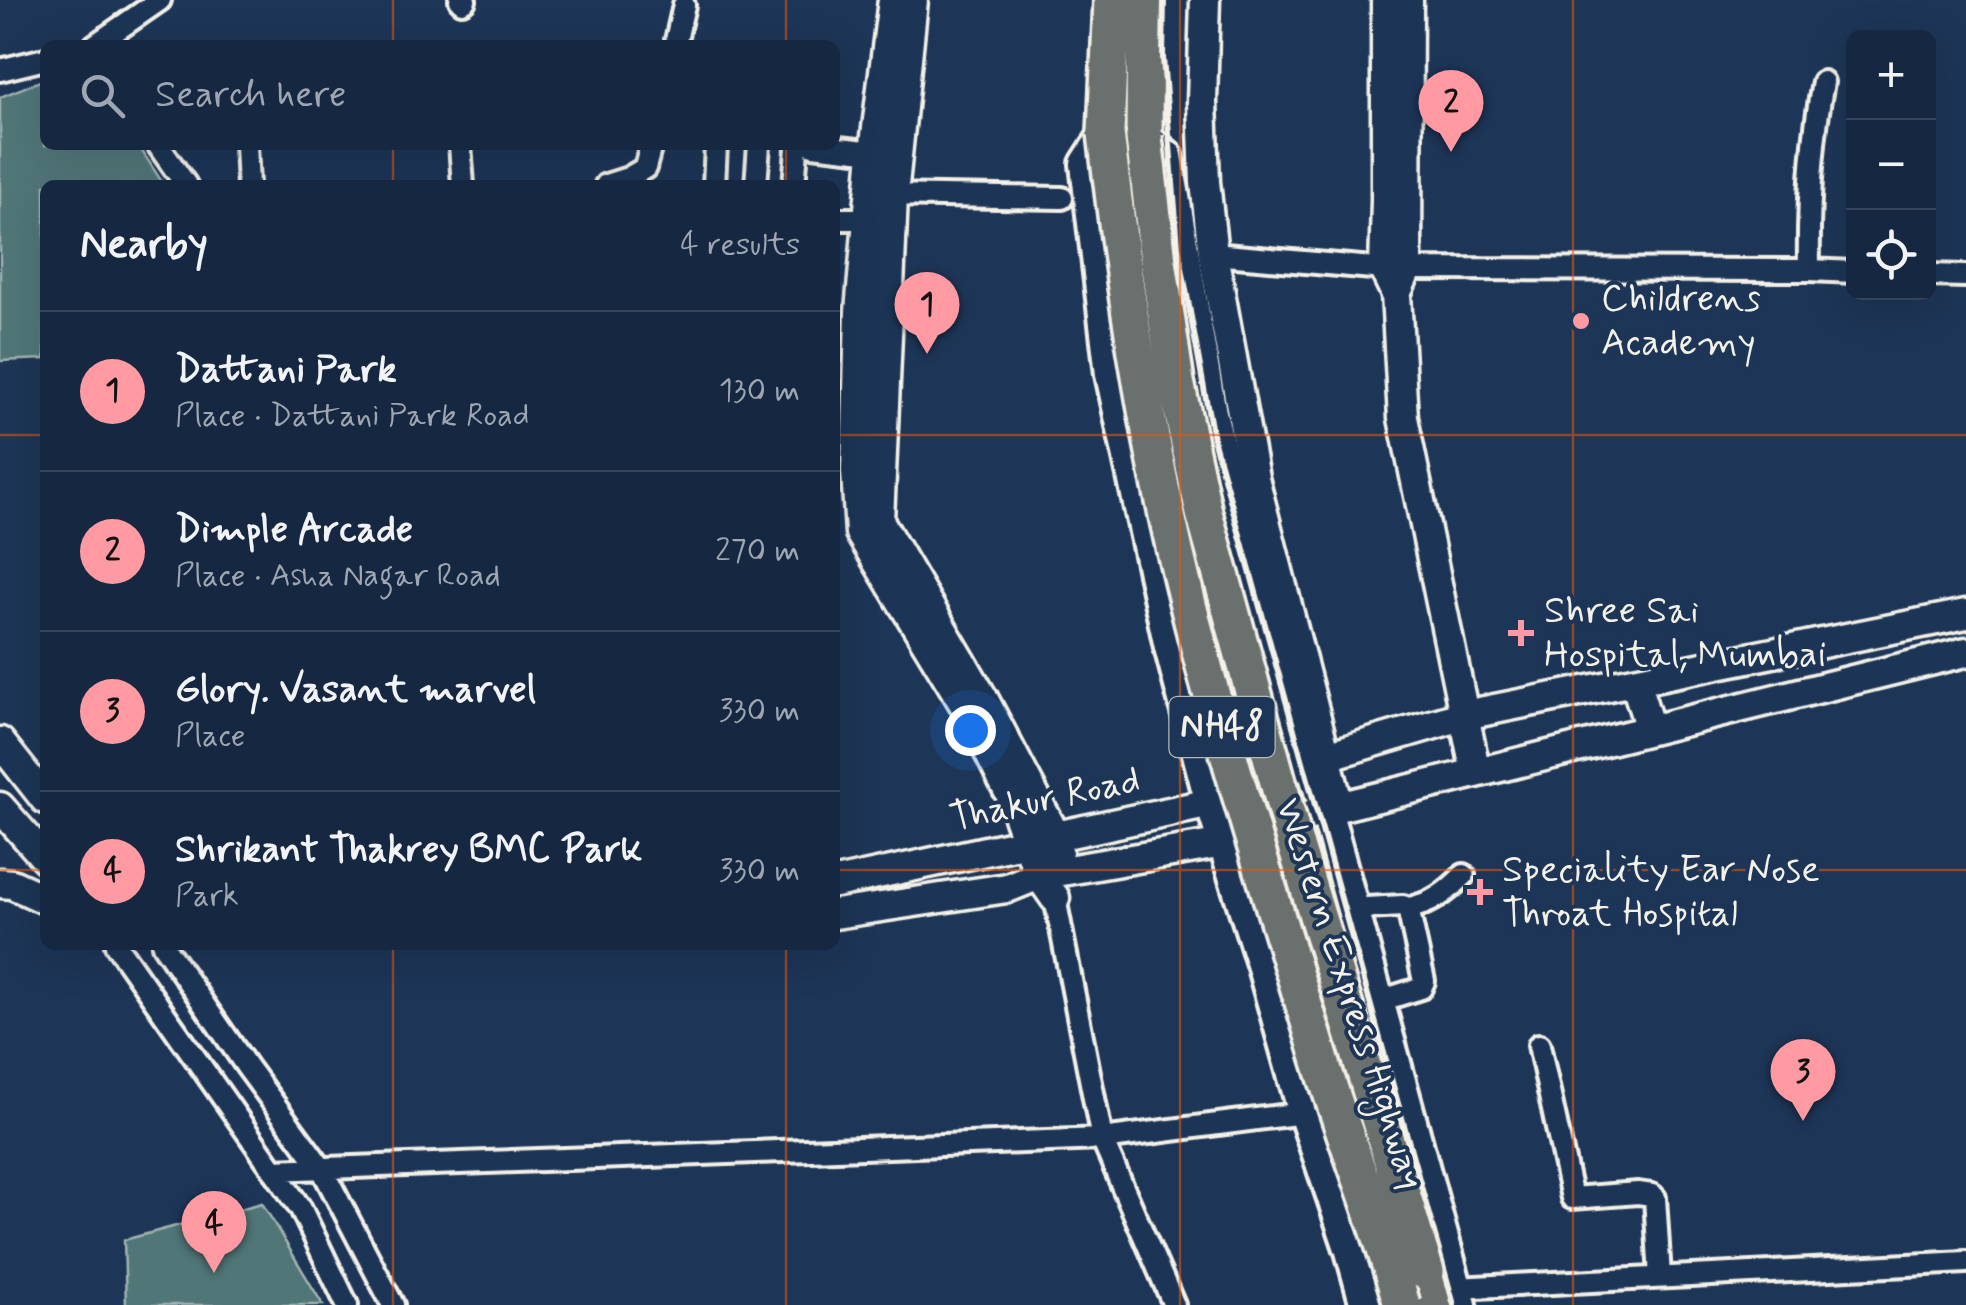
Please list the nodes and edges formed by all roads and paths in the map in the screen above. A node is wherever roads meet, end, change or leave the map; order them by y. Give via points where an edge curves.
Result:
1 (160, 0) edge
2 (1112, 0) edge
3 (1145, 0) edge
4 (1205, 0) edge
5 (1386, 0) edge
6 (1408, 0) edge
7 (903, 2) edge
8 (684, 5) dead end
9 (102, 40) edge
10 (676, 40) edge
11 (40, 60) edge
12 (0, 70) edge
13 (1823, 82) dead end
14 (1106, 133) junction
15 (1144, 137) junction
16 (840, 148) edge
17 (162, 150) edge
18 (246, 150) edge
19 (460, 150) edge
20 (650, 150) edge
21 (716, 150) edge
22 (759, 150) edge
23 (797, 150) edge
24 (874, 152) junction
25 (182, 180) edge
26 (248, 180) edge
27 (464, 180) edge
28 (622, 180) edge
29 (714, 180) edge
30 (756, 180) edge
31 (794, 180) edge
32 (1062, 198) dead end
33 (878, 203) junction
34 (840, 217) edge
35 (1213, 254) junction
36 (1809, 270) junction
37 (1846, 272) edge
38 (1936, 275) edge
39 (1966, 276) edge
40 (1396, 277) junction
41 (1966, 614) edge
42 (1966, 652) edge
43 (1635, 680) junction
44 (1465, 715) junction
45 (1650, 730) junction
46 (0, 742) edge
47 (1318, 759) junction
48 (1476, 772) junction
49 (40, 793) edge
50 (1210, 803) junction
51 (0, 806) edge
52 (1332, 809) junction
53 (1041, 839) junction
54 (1224, 843) junction
55 (40, 852) edge
56 (40, 875) edge
57 (1464, 875) dead end
58 (840, 881) edge
59 (1053, 881) junction
60 (6, 884) edge
61 (40, 897) edge
62 (1366, 908) junction
63 (1408, 908) junction
64 (840, 913) edge
65 (119, 950) edge
66 (166, 950) edge
67 (1390, 998) junction
68 (1539, 1046) dead end
69 (1304, 1113) junction
70 (1102, 1139) junction
71 (322, 1169) junction
72 (273, 1170) junction
73 (339, 1201) junction
74 (301, 1210) junction
75 (1966, 1262) edge
76 (1660, 1277) junction
77 (1454, 1294) edge
78 (347, 1305) edge
79 (392, 1305) edge
80 (1174, 1305) edge
81 (1366, 1305) edge
82 (1402, 1305) edge

1 - 9 street
2 - 14 highway, Western Express Highway / NH48
3 - 15 highway, Western Express Highway / NH48
4 - 35 street via 1202,102
5 - 40 street via 1386,201
6 - 40 street
7 - 24 street
7 - 33 street
8 - 10 street
11 - 12 street
13 - 36 street via 1808,201
14 - 50 main road via 1086,164 1111,374
14 - 82 highway, Western Express Highway / NH48, bridge via 1122,274 1176,554 1323,1066
15 - 47 main road via 1167,156 1211,414 1247,560
15 - 77 highway, Western Express Highway / NH48, bridge via 1176,382 1204,513 1294,840
16 - 24 street
17 - 25 street
18 - 26 street
19 - 27 street
20 - 28 street via 645,168
21 - 29 street
22 - 30 street
23 - 31 street
24 - 33 street
32 - 33 street
33 - 34 street
33 - 53 street via 869,525 975,703 1010,794
35 - 40 street
35 - 47 street via 1254,478
36 - 37 street
36 - 40 street
38 - 39 street
40 - 44 street via 1403,418
41 - 43 street, Thakur Road
42 - 45 street
43 - 44 street, Thakur Road
43 - 45 street
44 - 47 street, Thakur Road
44 - 48 street
45 - 48 street
46 - 49 street
47 - 50 street, Thakur Road
47 - 52 main road
48 - 52 street, Thakur Road
50 - 53 street, Thakur Road
50 - 54 main road
51 - 55 street
52 - 54 street, Thakur Road
52 - 62 street
52 - 77 main road
53 - 58 street, Thakur Road
53 - 59 street
54 - 59 street, Thakur Road
54 - 69 main road
56 - 60 street
57 - 63 street via 1427,904
59 - 64 street, Thakur Road
59 - 70 street
60 - 61 street
62 - 63 street
62 - 67 street
63 - 67 street via 1424,981 1422,988
65 - 72 street
66 - 71 street
67 - 77 street
68 - 76 street via 1572,1198 1652,1194
69 - 70 street
69 - 81 main road
70 - 71 street
70 - 80 street
71 - 72 street
71 - 73 street
72 - 74 street
73 - 74 street
73 - 79 street
74 - 78 street
75 - 76 street
76 - 77 street

